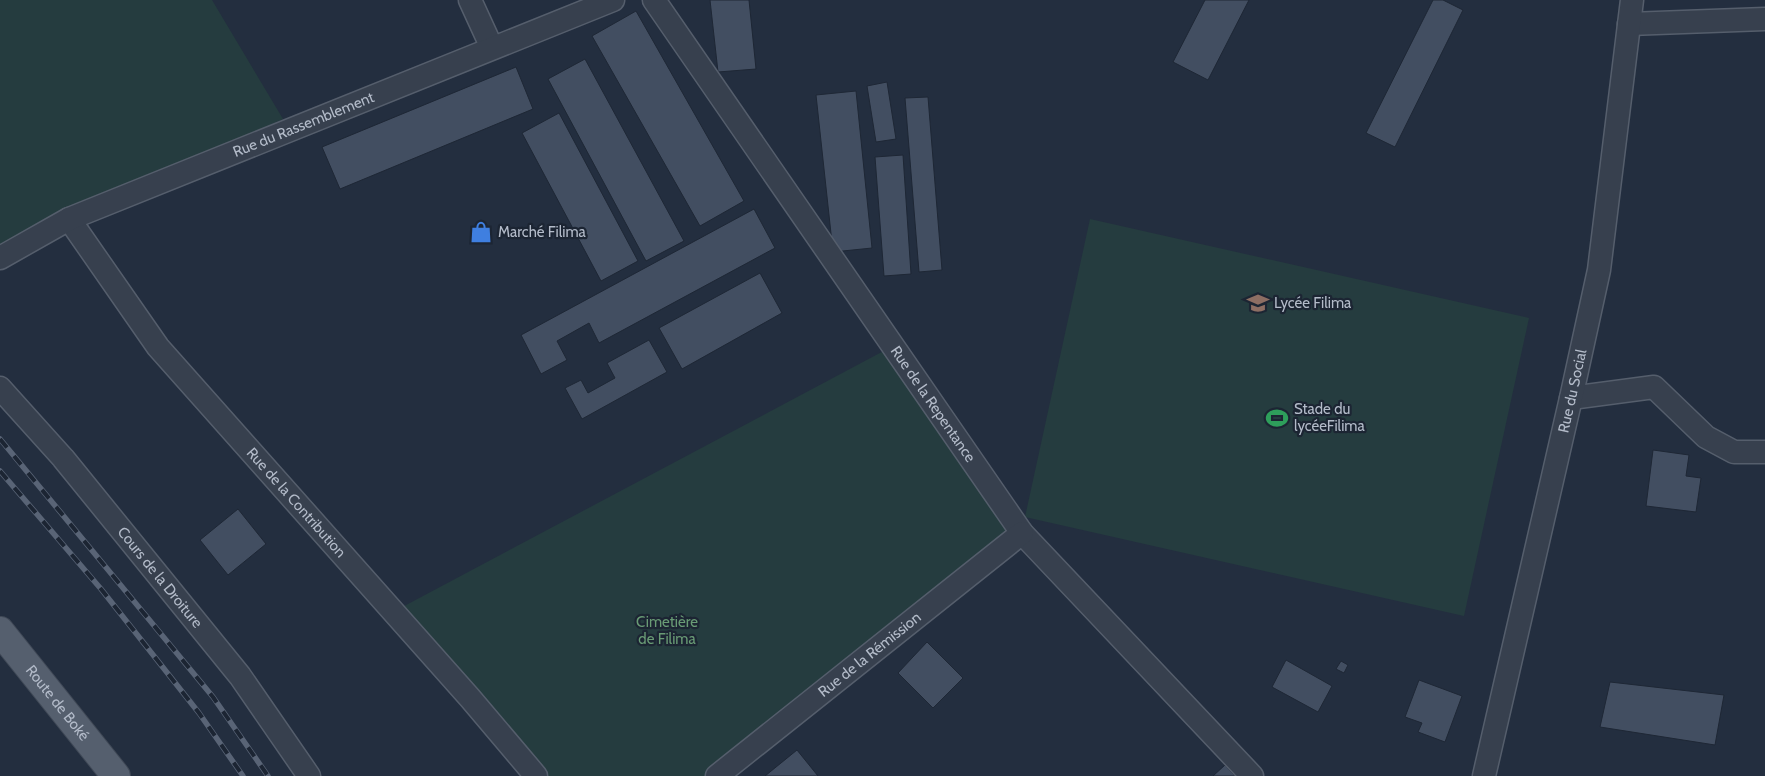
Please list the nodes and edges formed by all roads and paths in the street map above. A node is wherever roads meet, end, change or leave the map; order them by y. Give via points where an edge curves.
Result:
1 (470, 0) edge
2 (613, 0) edge
3 (654, 0) edge
4 (1632, 0) edge
5 (1765, 18) edge
6 (1629, 24) junction
7 (492, 48) junction
8 (69, 219) junction
9 (0, 258) edge
10 (0, 388) edge
11 (1571, 398) junction
12 (1765, 452) edge
13 (1022, 533) junction
14 (0, 631) edge
15 (116, 776) edge
16 (308, 776) edge
17 (536, 776) edge
18 (717, 776) edge
19 (1252, 776) edge
20 (1484, 776) edge

1 - 7 street
2 - 7 street, Rue du Rassemblement
3 - 13 street, Rue de la Repentance
4 - 6 street, Rue du Social
5 - 6 street
6 - 11 street, Rue du Social via 1599,270
7 - 8 street, Rue du Rassemblement
8 - 9 street, Rue du Rassemblement
8 - 17 street, Rue de la Contribution via 158,347
10 - 16 street, Cours de la Droiture via 63,458 240,676
11 - 12 street via 1654,388 1706,436 1734,452
11 - 20 street, Rue du Social
13 - 18 street, Rue de la Rémission
13 - 19 street, Rue de la Repentance
14 - 15 main road, Route de Boké

